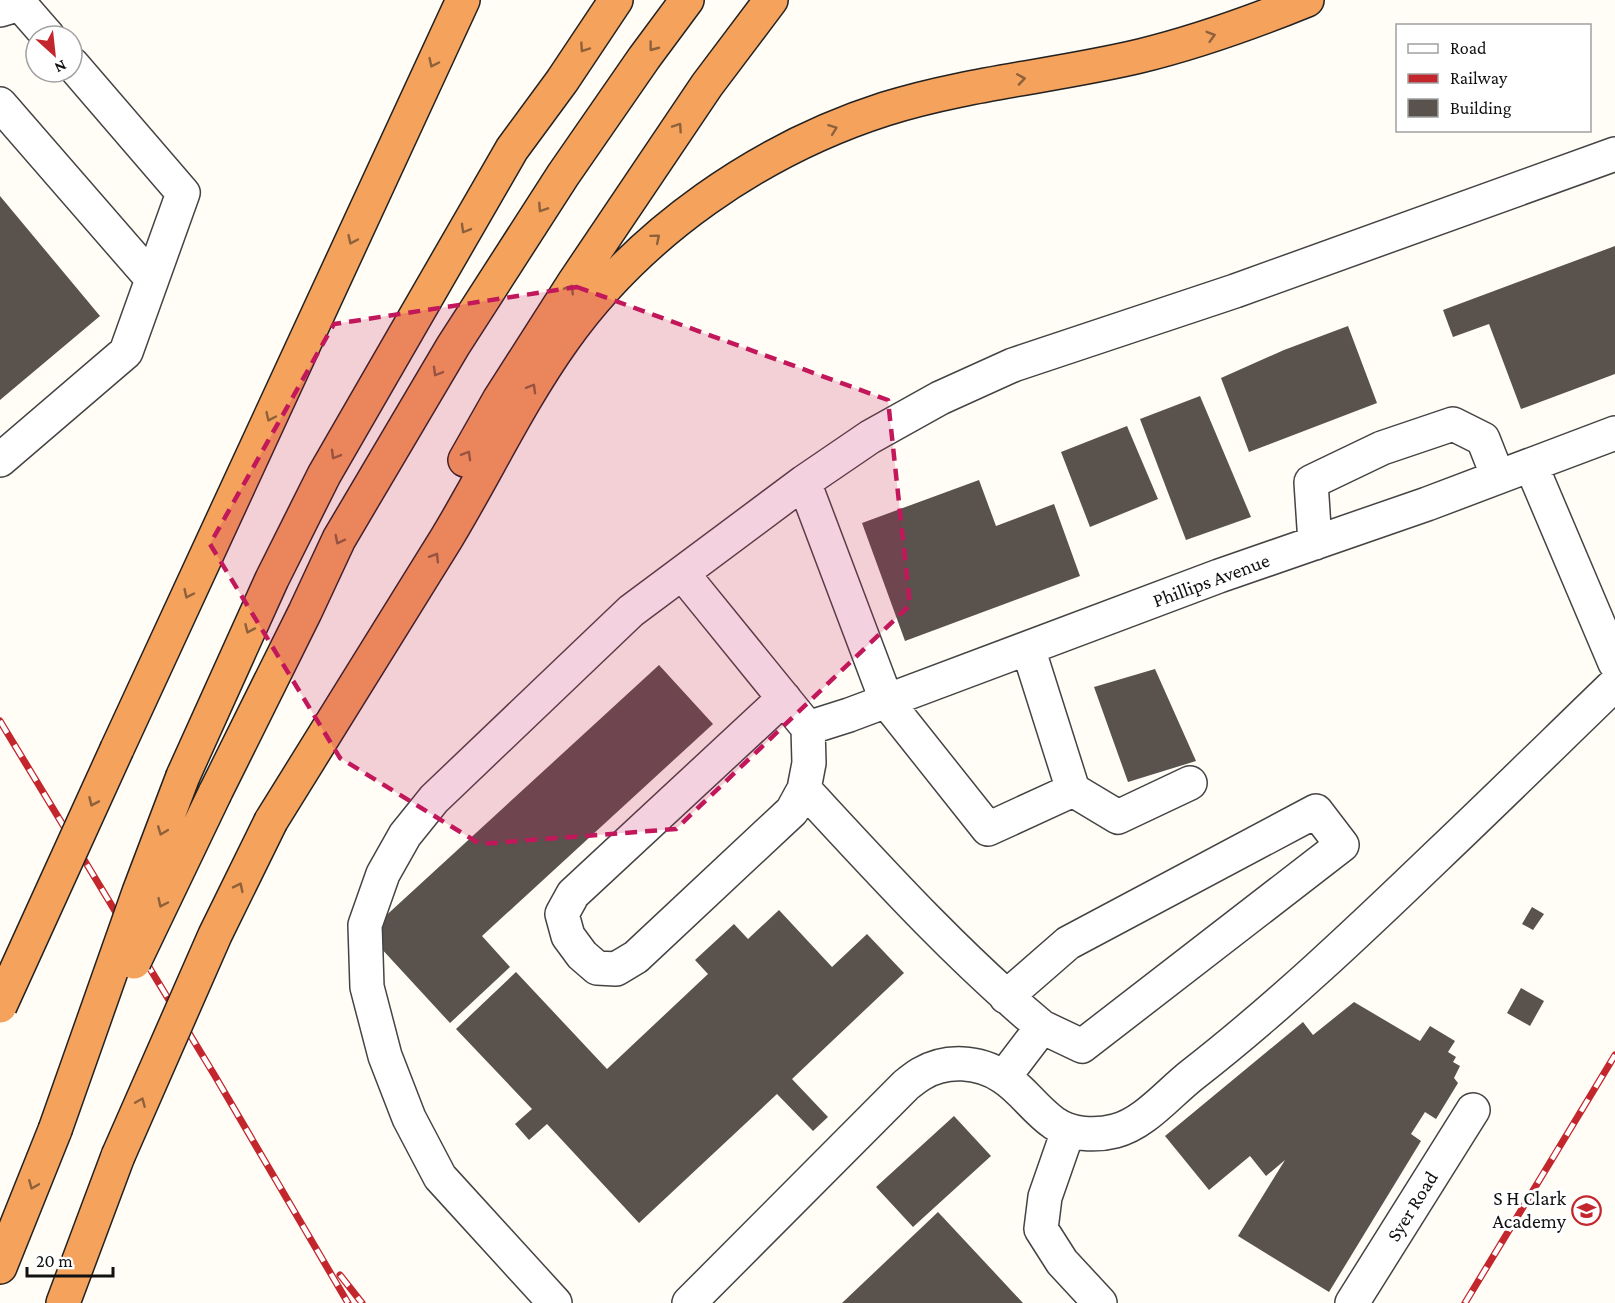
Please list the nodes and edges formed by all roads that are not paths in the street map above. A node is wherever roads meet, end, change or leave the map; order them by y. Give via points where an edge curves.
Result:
1 (616, 0) edge
2 (687, 0) edge
3 (771, 0) edge
4 (1307, 0) edge
5 (460, 5) edge
6 (0, 10) edge
7 (38, 24) edge
8 (84, 78) edge
9 (0, 104) edge
10 (1615, 154) edge
11 (152, 279) junction
12 (1615, 433) edge
13 (0, 460) edge
14 (1531, 465) junction
15 (1498, 477) junction
16 (804, 482) junction
17 (1315, 543) junction
18 (682, 573) junction
19 (1028, 648) junction
20 (1615, 663) edge
21 (1615, 684) edge
22 (784, 698) junction
23 (887, 702) junction
24 (808, 728) junction
25 (1190, 783) dead end
26 (804, 789) junction
27 (1073, 790) junction
28 (271, 821) junction
29 (1006, 997) junction
30 (0, 1006) edge
31 (1042, 1027) junction
32 (1005, 1077) junction
33 (1473, 1110) dead end
34 (55, 1130) junction
35 (1068, 1131) junction
36 (118, 1156) junction
37 (0, 1267) edge
38 (699, 1300) edge
39 (63, 1303) edge
40 (70, 1303) edge
41 (555, 1303) edge
42 (1100, 1303) edge
43 (1352, 1303) edge

1 -> 34 highway, bridge via 512,149 324,475 272,579 183,776
2 -> 34 highway, bridge via 563,175 453,346 339,539
28 -> 3 highway via 346,671 499,400 707,85
28 -> 4 highway via 447,537 564,338 596,298 650,243 699,202 743,173 818,135 884,109 967,88 1142,56 1225,32
5 -> 30 highway, bridge
6 - 7 street via 20,4
8 - 11 street via 183,193
9 - 11 street
10 - 16 street via 1235,291 1013,365 939,398 870,437
11 - 13 street via 126,352
12 - 14 street, Phillips Avenue
14 - 15 street, Phillips Avenue
14 - 20 street
15 - 17 street, Phillips Avenue
15 - 17 street via 1483,439 1453,424 1382,448 1311,482
16 - 18 street
16 - 23 street
17 - 19 street, Phillips Avenue
18 - 22 street
18 - 41 street via 631,611 434,799 405,835 383,874 365,925 367,987 385,1056 409,1118 440,1177
19 - 23 street, Phillips Avenue
19 - 27 street
21 - 35 street via 1294,992 1138,1122 1116,1131
22 - 24 street
22 - 26 street via 573,894 562,914 568,936 597,968 615,969 636,957 792,811
23 - 24 street, Phillips Avenue
23 - 27 street via 988,829
24 - 26 street via 809,763
25 - 27 street via 1118,817
26 - 29 street
36 -> 28 highway, bridge via 215,935
29 - 31 street
29 - 31 street via 1068,943 1316,812 1342,844 1082,1046
31 - 32 street
32 - 35 street via 1054,1124
32 - 38 street via 966,1063 943,1065 921,1074
33 - 43 street, Syer Road
34 -> 37 highway
35 - 42 street via 1045,1197 1041,1229 1062,1262
36 - 39 highway
36 - 40 highway

